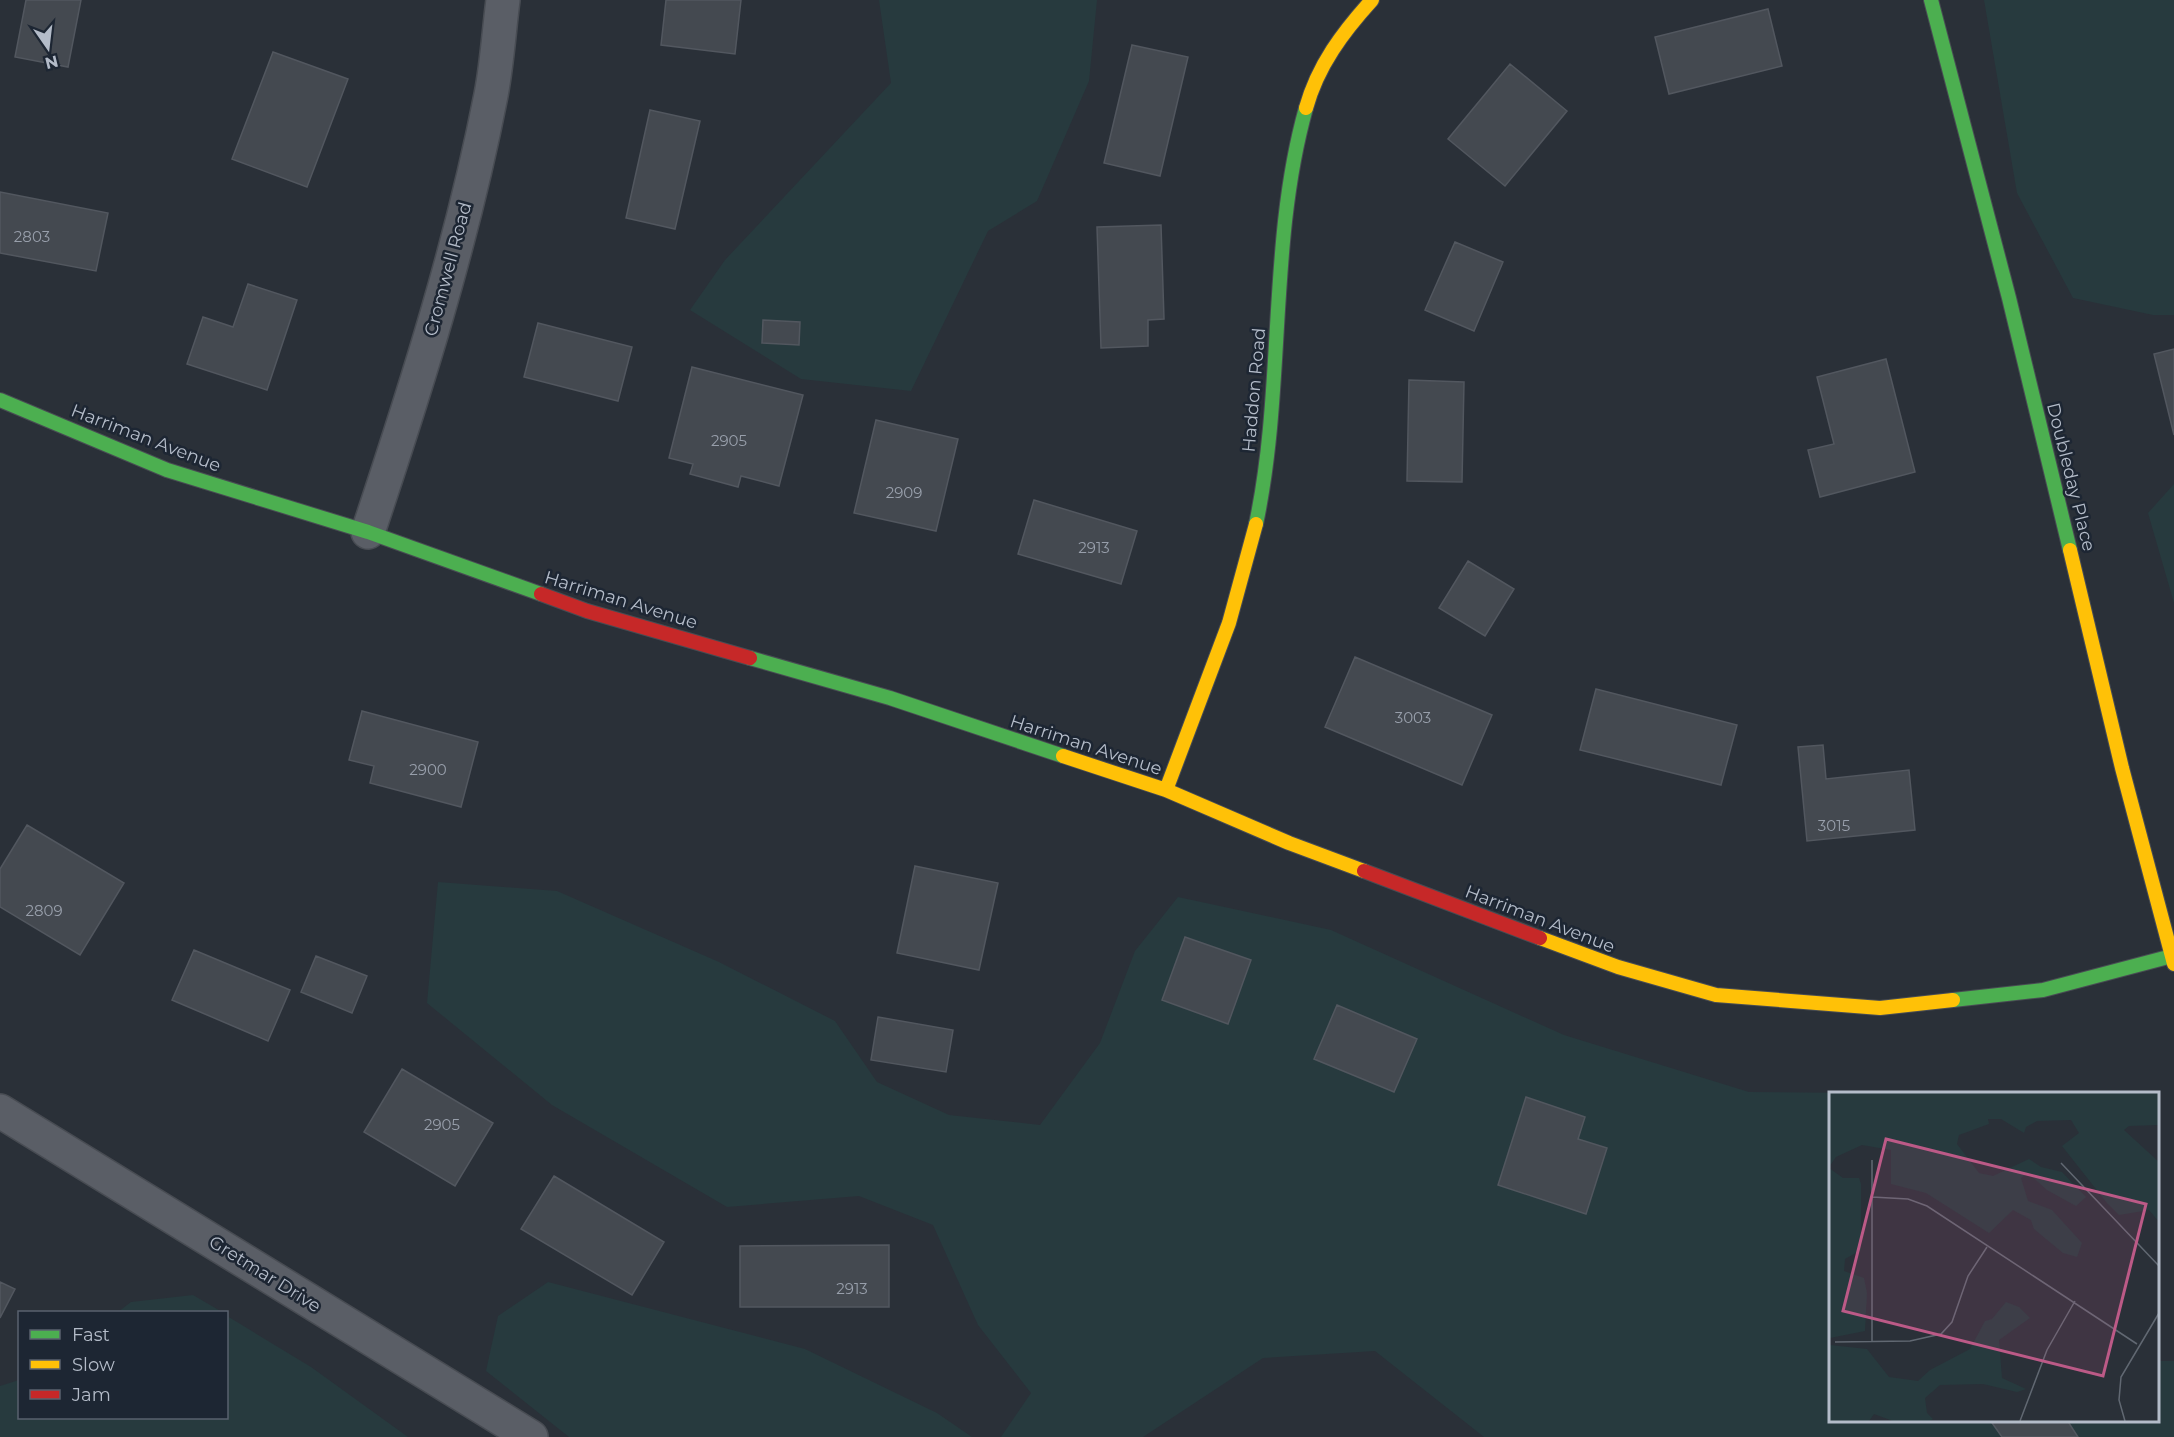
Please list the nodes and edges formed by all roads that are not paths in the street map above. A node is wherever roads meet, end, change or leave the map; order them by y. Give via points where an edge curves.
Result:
1 (503, 0) edge
2 (1372, 0) edge
3 (1931, 0) edge
4 (0, 400) edge
5 (368, 532) junction
6 (1166, 790) junction
7 (2173, 960) edge
8 (0, 1111) edge
9 (531, 1437) edge

1 - 5 street, Cromwell Road via 491,93 460,229 422,368
2 - 6 street, Haddon Road via 1337,40 1320,69 1298,131 1287,203 1269,429 1257,520 1246,571
3 - 7 street, Doubleday Place
4 - 5 street, Harriman Avenue via 167,470
5 - 6 street, Harriman Avenue via 587,611 891,698
6 - 7 street, Harriman Avenue via 1289,843 1618,967 1716,995 1880,1008 2043,990
8 - 9 street, Gretmar Drive

